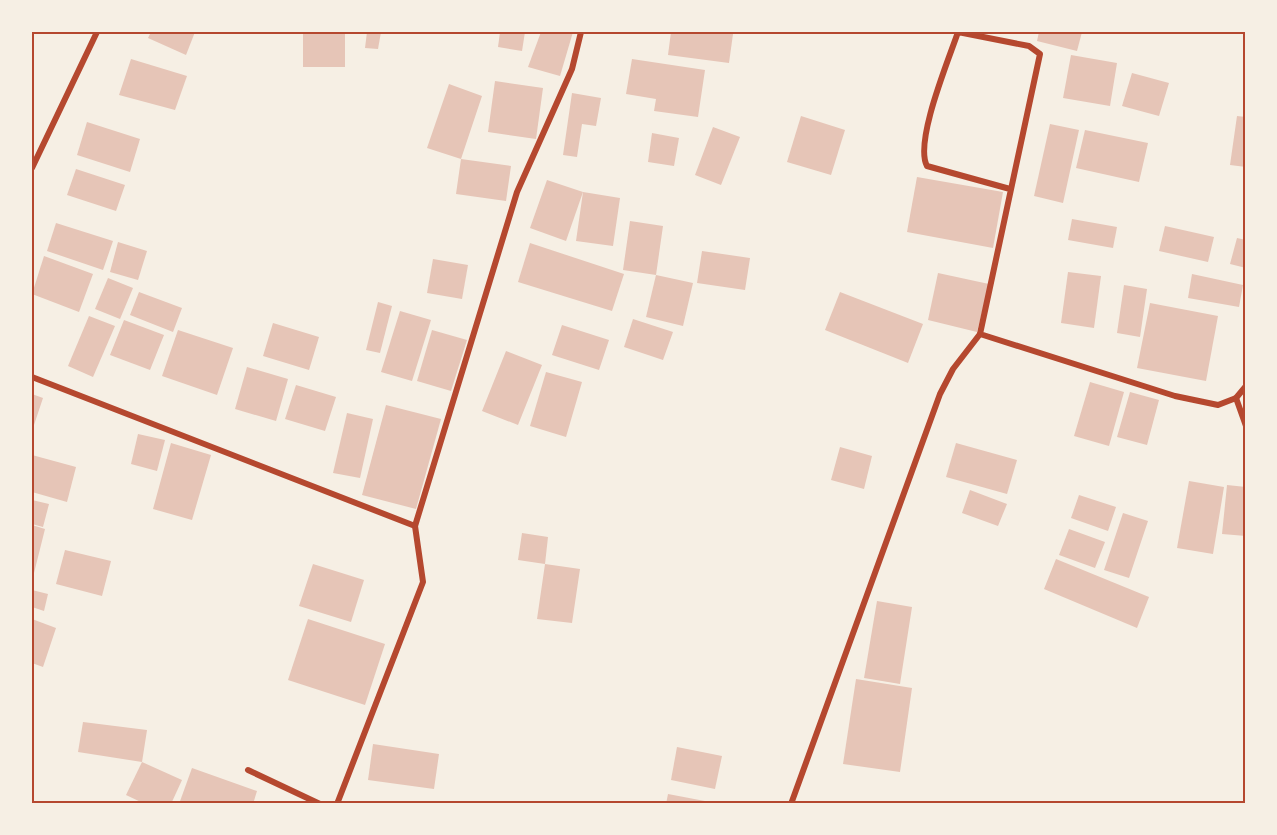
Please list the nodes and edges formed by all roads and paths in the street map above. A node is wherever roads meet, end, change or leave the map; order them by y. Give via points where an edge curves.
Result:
1 (97, 32) edge
2 (581, 32) edge
3 (32, 168) edge
4 (1010, 189) junction
5 (980, 334) junction
6 (32, 377) edge
7 (1245, 386) edge
8 (1236, 398) junction
9 (1245, 426) edge
10 (415, 526) junction
11 (248, 770) dead end
12 (320, 804) edge
13 (337, 804) edge
14 (791, 804) edge

1 - 3 street
2 - 10 street via 572,69 517,192
4 - 4 street via 927,166 923,159 926,132 958,32 1029,46 1040,54
4 - 5 street
5 - 8 street via 1175,396 1218,405
5 - 14 street via 953,369 940,394
6 - 10 street
7 - 8 street
8 - 9 street
10 - 13 street via 423,582
11 - 12 street

